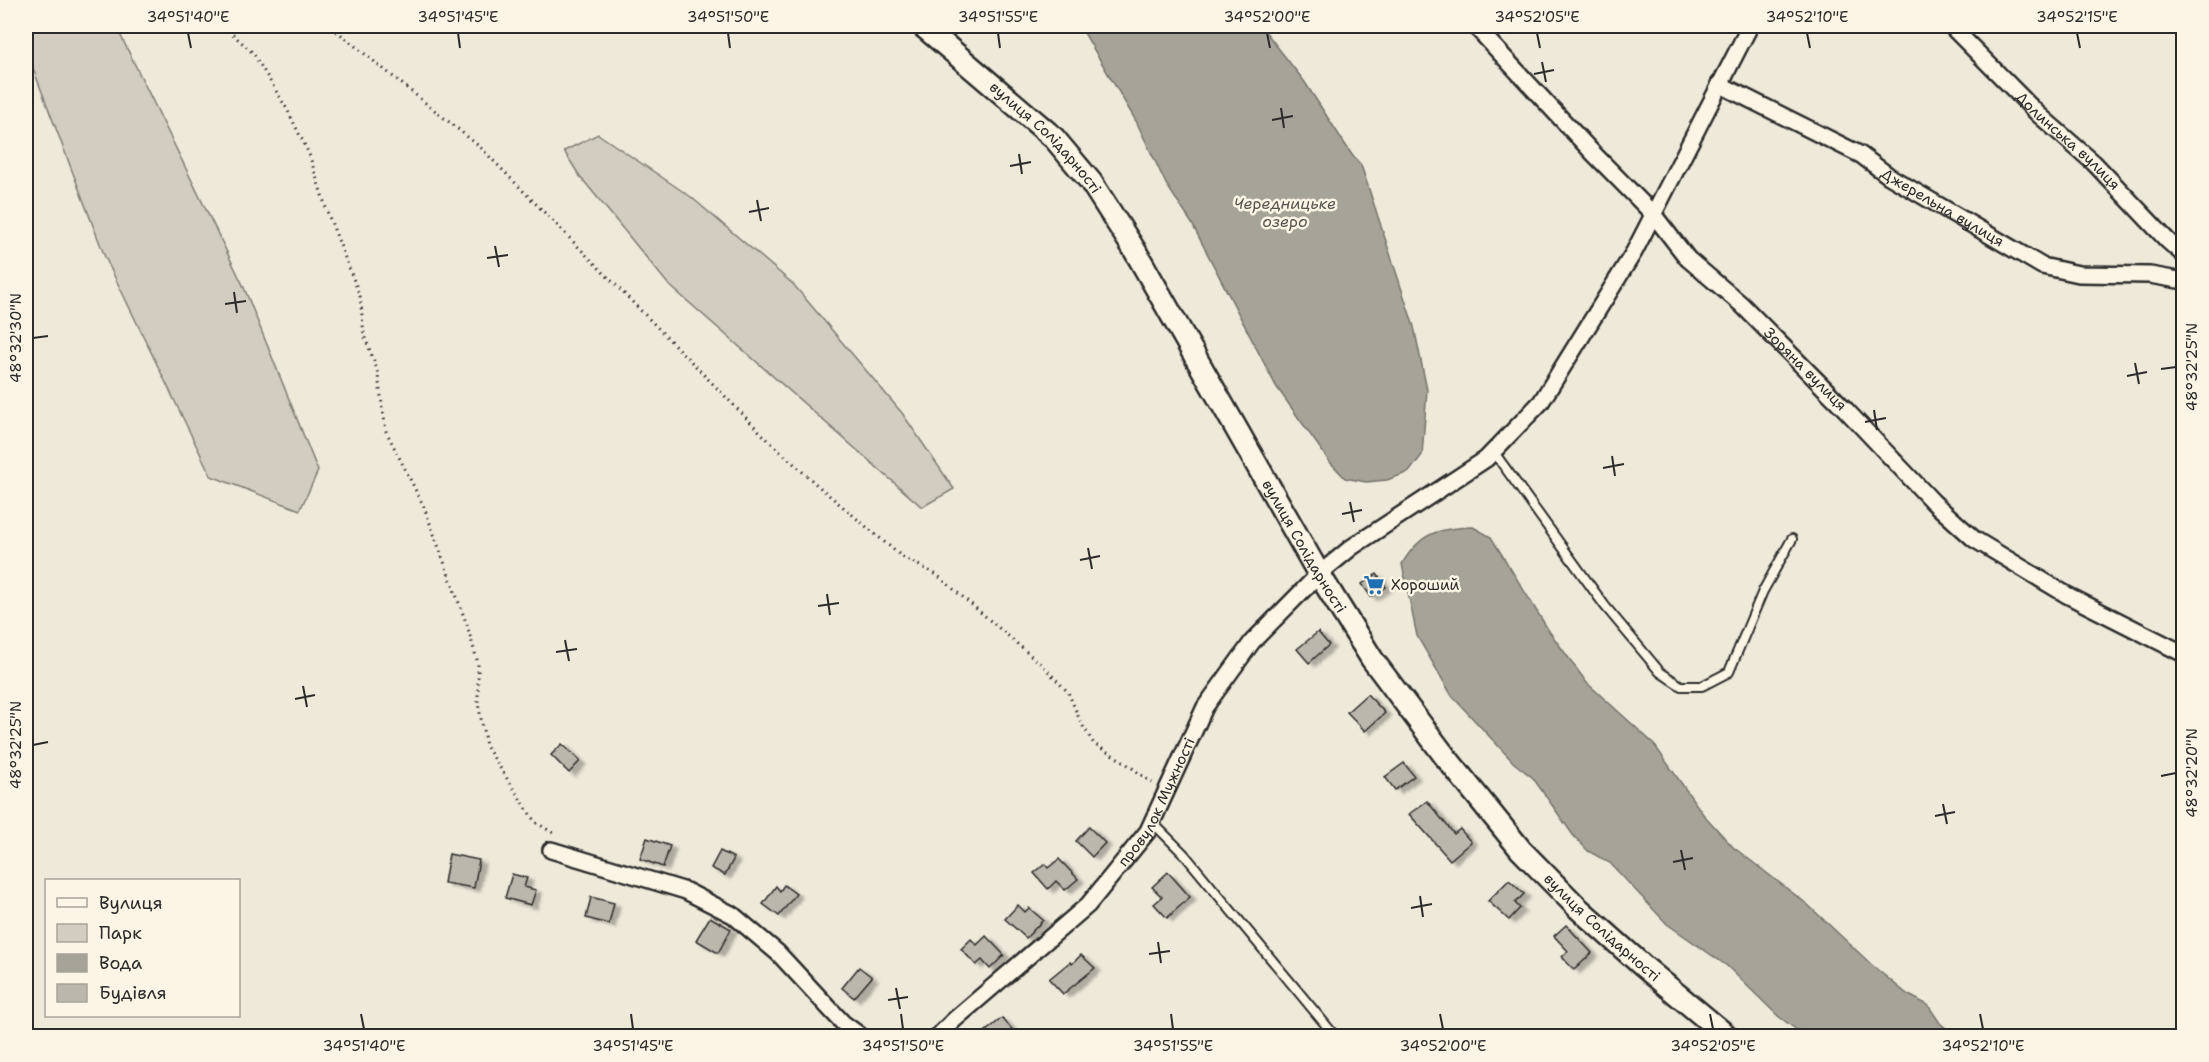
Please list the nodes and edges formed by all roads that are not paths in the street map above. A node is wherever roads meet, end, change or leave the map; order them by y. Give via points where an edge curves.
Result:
1 (923, 26) edge
2 (1475, 26) edge
3 (1750, 26) edge
4 (1951, 26) edge
5 (1719, 84) junction
6 (1653, 214) junction
7 (2184, 255) edge
8 (2184, 281) edge
9 (1493, 451) junction
10 (1792, 539) dead end
11 (1319, 574) junction
12 (2184, 654) edge
13 (1152, 822) junction
14 (551, 850) dead end
15 (861, 1036) edge
16 (938, 1036) edge
17 (1335, 1036) edge
18 (1727, 1036) edge

1 - 11 main road, вулиця Солідарності via 1054,138 1091,182 1134,249
2 - 6 street, Зоряна вулиця
3 - 5 street, провулок Мужності
4 - 7 street, Долинська вулиця
5 - 6 street, провулок Мужності
5 - 8 street, Джерельна вулиця via 1861,155 1889,176 2043,266 2079,274 2150,275
6 - 9 street, провулок Мужності via 1634,252 1541,402
6 - 12 street, Зоряна вулиця via 1688,259 1741,304 1933,502 1974,539 2067,595
9 - 10 lane via 1605,606 1660,672 1682,686 1702,686 1729,672 1763,591
9 - 11 street, провулок Мужності
11 - 13 street, провулок Мужності via 1252,642 1205,707
11 - 18 main road, вулиця Солідарності via 1372,659 1521,850 1586,915
13 - 16 street, провулок Мужності via 1088,905
13 - 17 lane via 1184,854
14 - 15 street via 686,891 733,915 778,953 843,1023

